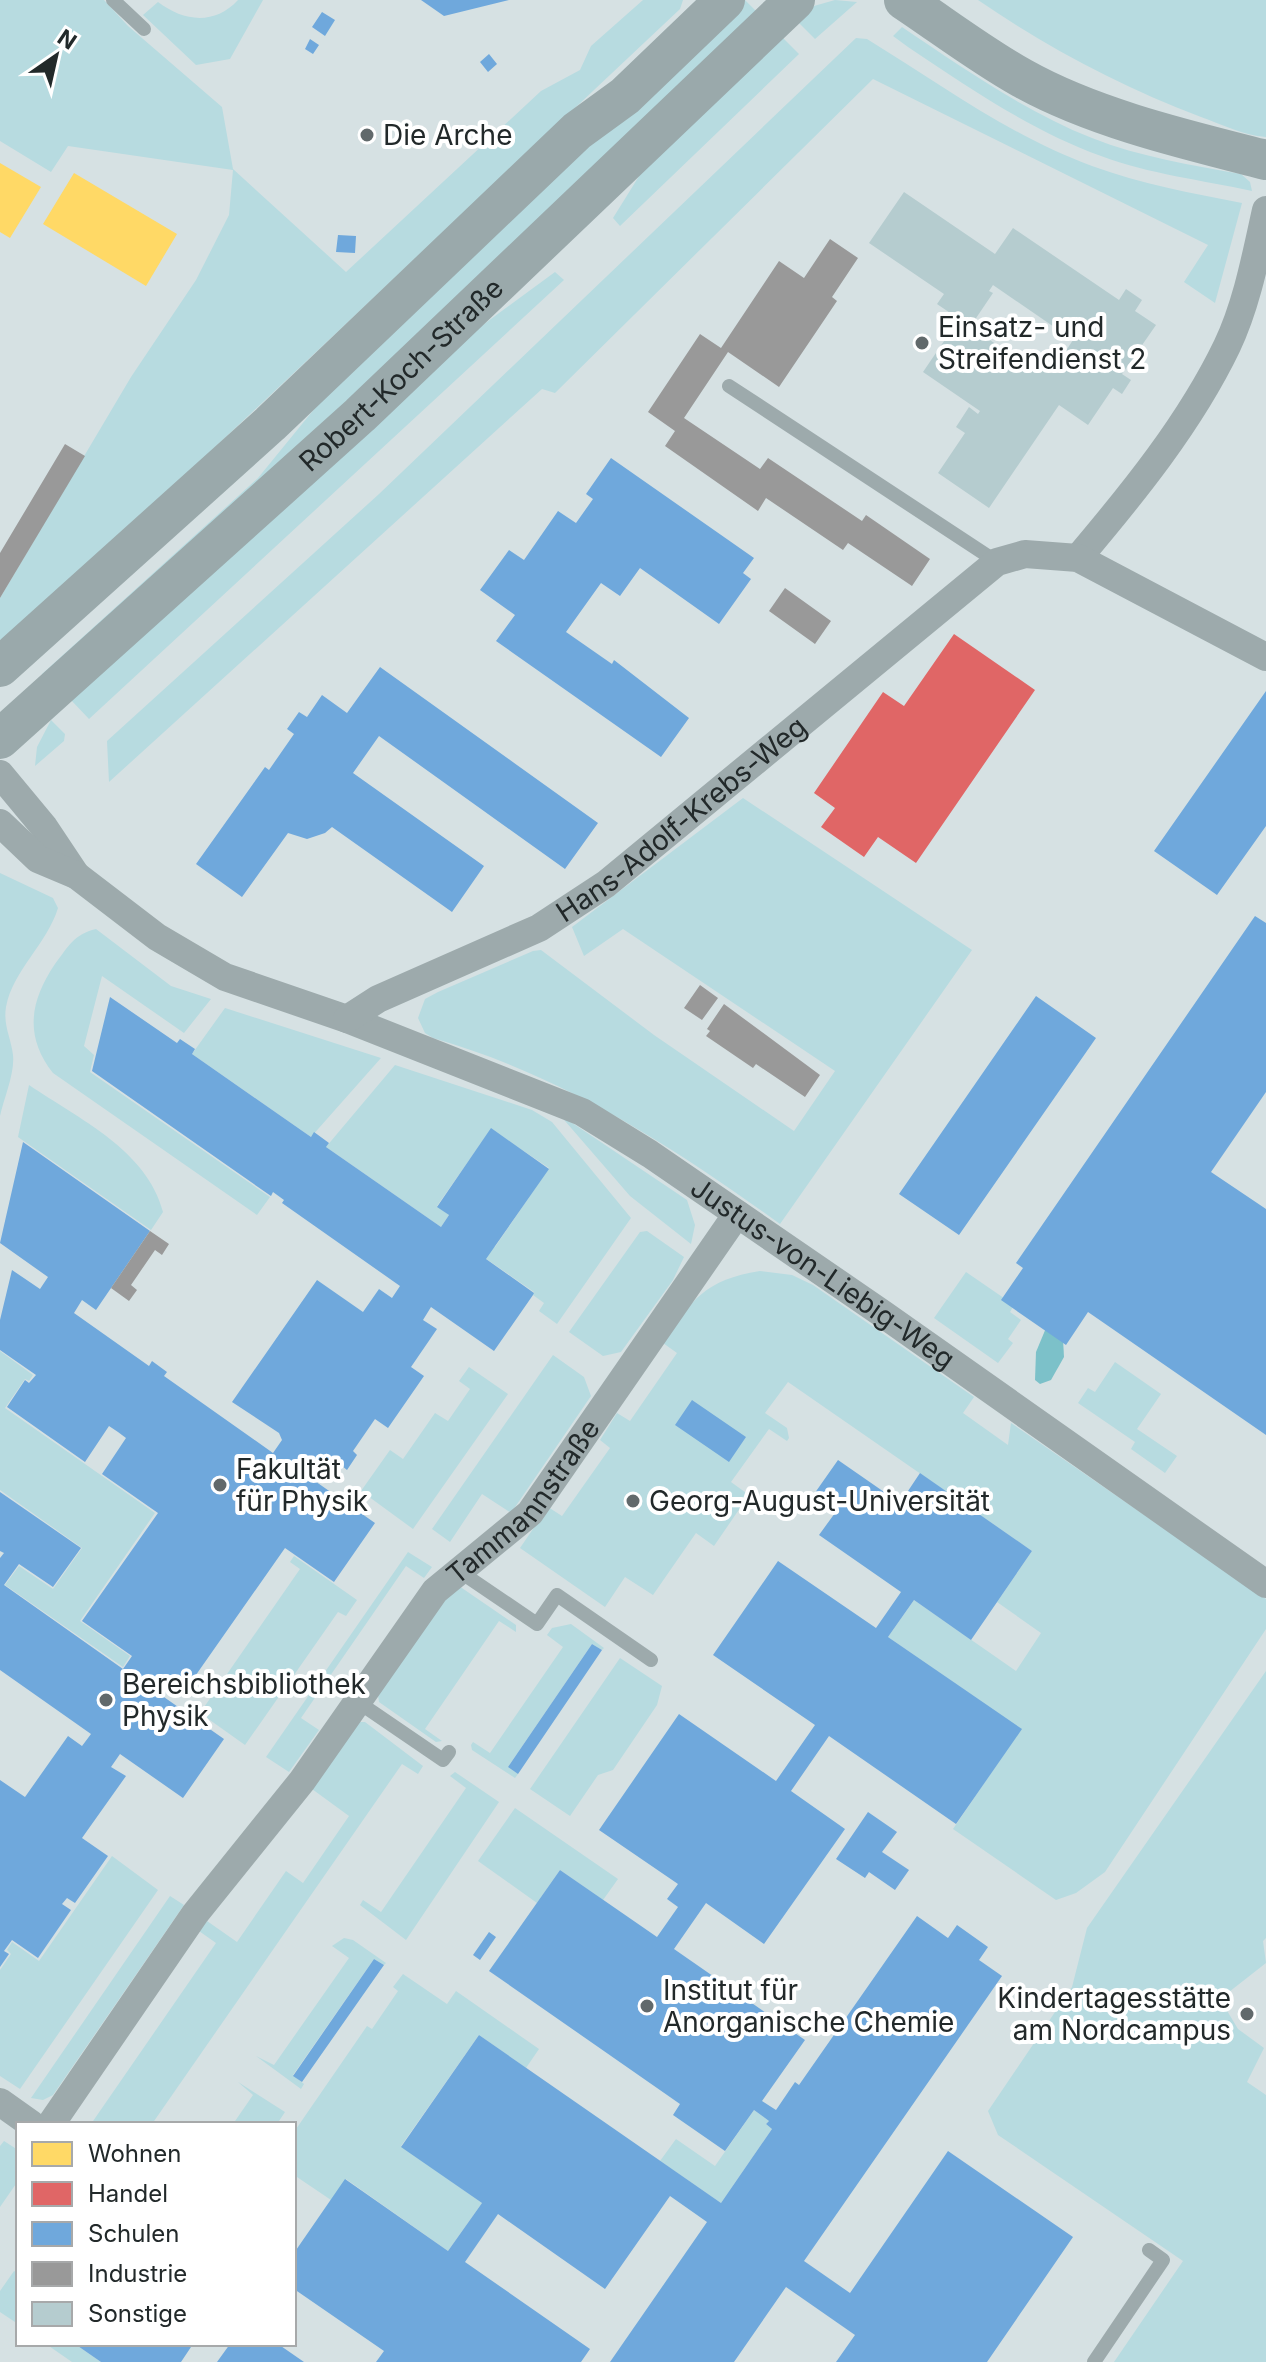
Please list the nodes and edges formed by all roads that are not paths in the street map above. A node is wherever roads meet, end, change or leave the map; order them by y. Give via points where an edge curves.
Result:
1 (113, 0) edge
2 (725, 0) edge
3 (795, 0) edge
4 (904, 0) edge
5 (924, 0) edge
6 (144, 29) dead end
7 (1134, 122) junction
8 (1266, 160) edge
9 (1266, 210) edge
10 (729, 386) dead end
11 (1078, 558) junction
12 (997, 562) junction
13 (1266, 657) edge
14 (0, 667) edge
15 (0, 739) edge
16 (0, 774) edge
17 (0, 823) edge
18 (76, 875) junction
19 (347, 1019) junction
20 (737, 1214) junction
21 (459, 1571) junction
22 (1266, 1584) edge
23 (651, 1660) dead end
24 (358, 1702) junction
25 (449, 1752) dead end
26 (0, 2102) edge
27 (28, 2122) edge
28 (52, 2122) edge
29 (1149, 2250) dead end
30 (1094, 2362) edge

1 - 6 lane
2 - 14 street, Robert-Koch-Straße
3 - 15 street, Robert-Koch-Straße via 360,415
4 - 7 street via 1022,78
5 - 7 street via 1010,58
7 - 8 street
9 - 11 street via 1228,345 1148,470
10 - 12 lane
11 - 12 street, Hans-Adolf-Krebs-Weg via 1025,554
11 - 13 street, Hans-Adolf-Krebs-Weg
12 - 19 street, Hans-Adolf-Krebs-Weg via 606,884 539,928 378,999
16 - 18 street
17 - 18 street via 38,859
18 - 19 street via 190,959 225,977
19 - 20 street, Justus-von-Liebig-Weg via 582,1112
20 - 21 street, Tammannstraße via 530,1513
20 - 22 street, Justus-von-Liebig-Weg
21 - 23 lane via 537,1624 557,1595
21 - 24 street, Tammannstraße via 435,1591
24 - 25 lane via 443,1760
24 - 28 street, Tammannstraße via 195,1914
26 - 27 street
29 - 30 lane via 1163,2260

